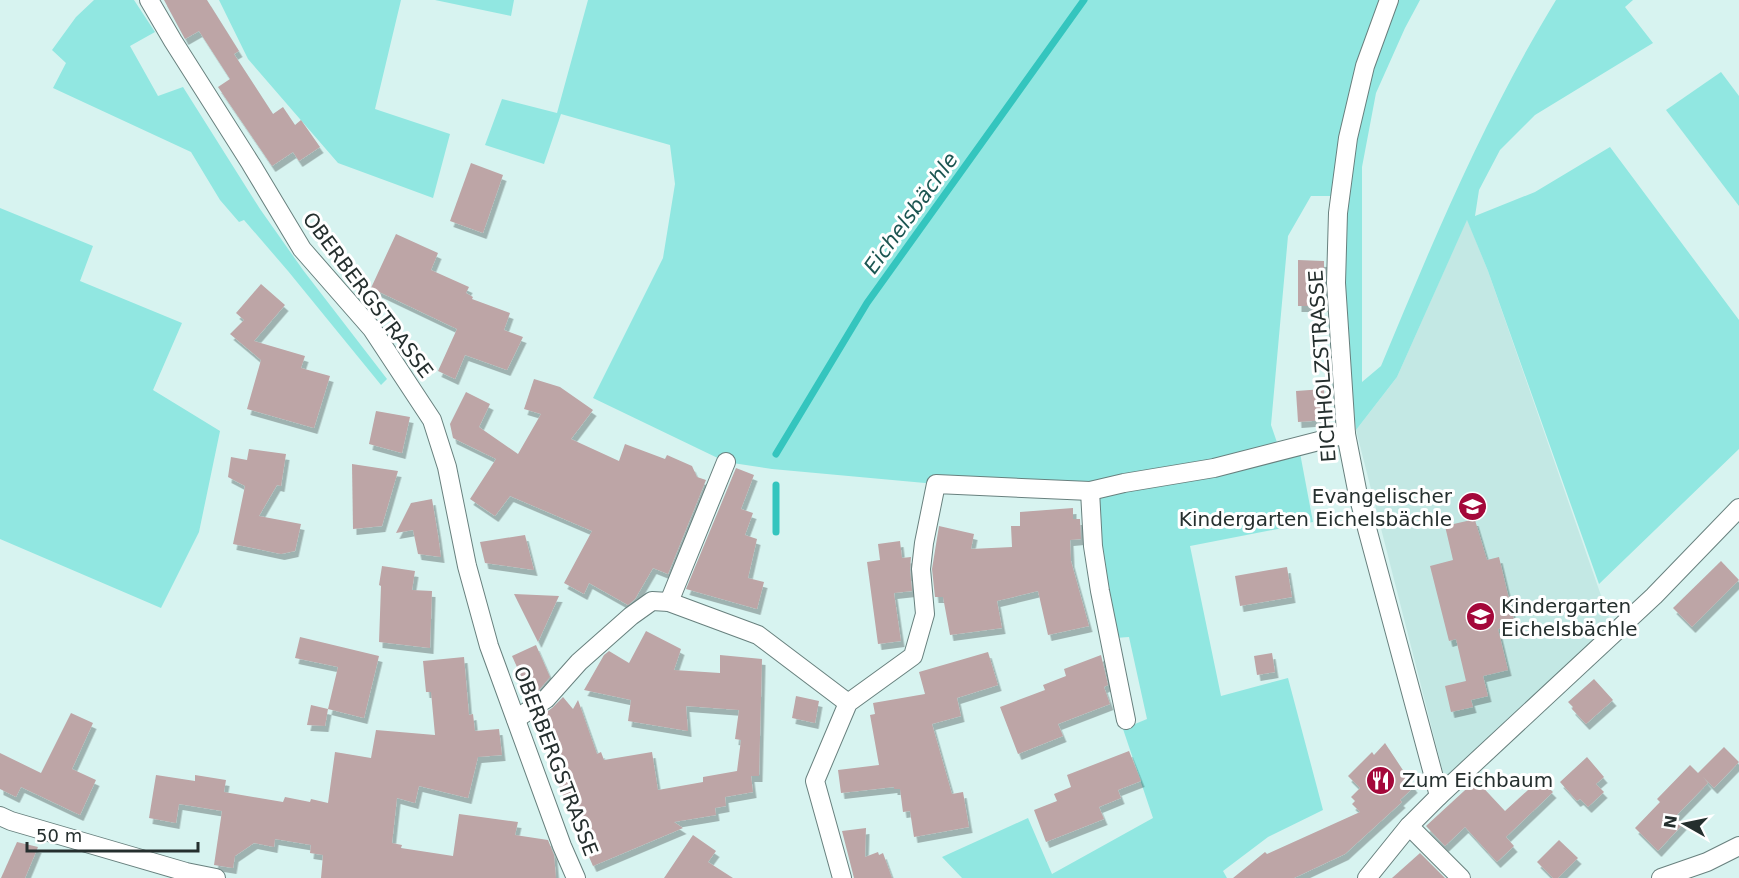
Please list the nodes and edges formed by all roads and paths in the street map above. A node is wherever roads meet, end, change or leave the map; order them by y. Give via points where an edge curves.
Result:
1 (149, 0) edge
2 (1389, 0) edge
3 (1346, 435) junction
4 (726, 462) dead end
5 (1090, 491) junction
6 (1739, 508) edge
7 (669, 602) junction
8 (848, 703) junction
9 (516, 719) junction
10 (1126, 720) dead end
11 (1438, 796) junction
12 (0, 816) edge
13 (1409, 826) junction
14 (1739, 846) edge
15 (216, 878) edge
16 (576, 878) edge
17 (842, 878) edge
18 (1367, 878) edge
19 (1461, 878) edge
20 (1661, 878) edge

1 - 9 street, OBERBERGSTRASSE via 302,249 372,329 432,420 447,467 466,566
2 - 3 street, EICHHOLZSTRASSE via 1365,66 1348,138 1338,213 1336,283
3 - 5 street via 1214,468
3 - 11 street, EICHHOLZSTRASSE via 1358,495
4 - 7 street
5 - 8 street via 936,484 921,569 926,614 913,656
5 - 10 street via 1100,591
6 - 11 street via 1654,596
7 - 8 street via 758,635
7 - 9 street via 652,601 631,616 579,662 546,699
8 - 17 street via 815,782
9 - 16 street, OBERBERGSTRASSE
11 - 13 street
12 - 15 street
13 - 18 street
13 - 19 street
14 - 20 street

